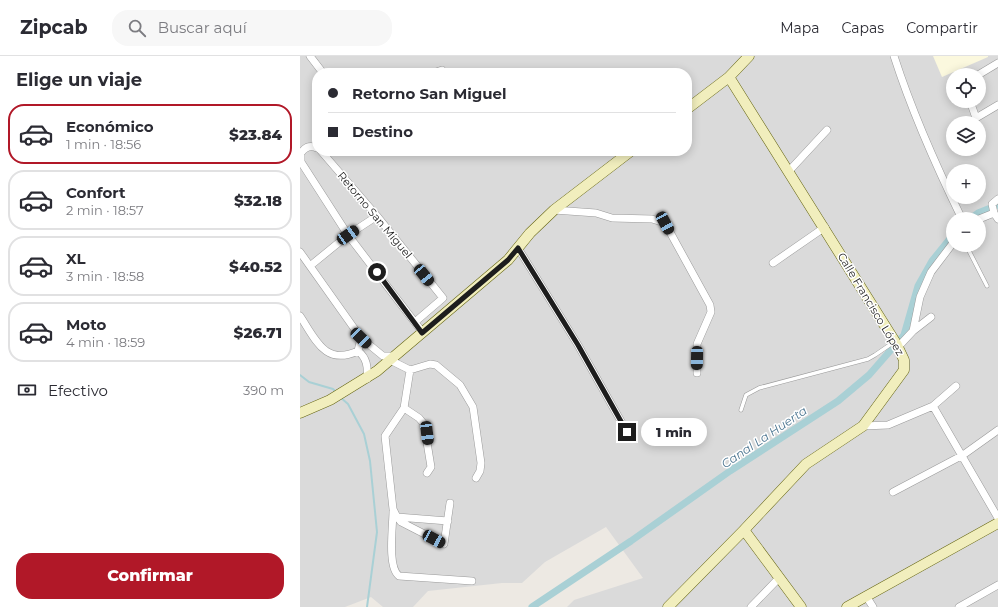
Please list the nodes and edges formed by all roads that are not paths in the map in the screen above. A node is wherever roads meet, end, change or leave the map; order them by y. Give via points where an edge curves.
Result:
1 (310, 56) edge
2 (749, 56) edge
3 (894, 56) edge
4 (998, 63) edge
5 (319, 68) edge
6 (986, 70) edge
7 (729, 77) junction
8 (692, 105) edge
9 (998, 105) edge
10 (972, 108) edge
11 (827, 130) dead end
12 (312, 146) edge
13 (325, 156) edge
14 (624, 156) edge
15 (789, 171) junction
16 (998, 199) edge
17 (554, 210) junction
18 (994, 211) edge
19 (959, 212) edge
20 (377, 216) junction
21 (825, 228) junction
22 (348, 235) junction
23 (518, 248) junction
24 (300, 252) edge
25 (946, 252) edge
26 (970, 252) edge
27 (773, 263) dead end
28 (310, 266) junction
29 (987, 286) dead end
30 (300, 316) edge
31 (931, 317) dead end
32 (415, 322) junction
33 (913, 331) junction
34 (422, 333) junction
35 (361, 338) junction
36 (897, 344) junction
37 (358, 351) junction
38 (392, 358) junction
39 (410, 370) junction
40 (697, 373) dead end
41 (366, 379) junction
42 (956, 386) dead end
43 (933, 406) junction
44 (404, 408) junction
45 (741, 410) dead end
46 (300, 413) edge
47 (863, 426) junction
48 (998, 430) edge
49 (627, 432) dead end
50 (963, 455) junction
51 (427, 473) dead end
52 (476, 478) dead end
53 (893, 492) dead end
54 (450, 503) dead end
55 (393, 509) junction
56 (397, 517) junction
57 (998, 518) edge
58 (448, 521) junction
59 (998, 523) edge
60 (744, 530) junction
61 (780, 578) junction
62 (472, 581) dead end
63 (998, 585) edge
64 (866, 596) junction
65 (668, 607) edge
66 (751, 607) edge
67 (801, 607) edge
68 (847, 607) edge
69 (873, 607) edge
70 (961, 607) edge

1 - 5 street
2 - 7 street
3 - 19 street via 937,168
4 - 6 street
7 - 8 street
7 - 15 street, Calle Francisco López
9 - 10 street via 976,118
11 - 15 street
12 - 22 street via 305,148 301,153 301,162
13 - 20 street, Retorno San Miguel
14 - 17 street
15 - 21 street, Calle Francisco López
16 - 18 street
17 - 23 street
17 - 40 street via 612,218 652,219 665,223 710,305 711,312 698,344
20 - 22 street
20 - 32 street, Retorno San Miguel via 443,298
21 - 27 street
21 - 36 street, Calle Francisco López
22 - 28 street
22 - 32 street
23 - 34 street via 508,260
23 - 49 street via 578,345
24 - 28 street
25 - 33 street via 931,272 920,297
26 - 29 lane
28 - 35 street
30 - 37 street via 320,346 329,353 342,357
31 - 33 street
32 - 34 street
33 - 36 street
34 - 38 street
35 - 37 street
35 - 38 street via 383,356
36 - 45 lane via 868,359 760,388 746,395
36 - 47 street, Calle Francisco López via 904,360 904,370
37 - 41 street via 364,356 368,368
38 - 39 street
38 - 41 street
39 - 44 street
39 - 52 street via 430,364 460,385 473,407 481,464
41 - 46 street
42 - 43 street
43 - 47 street via 888,425
43 - 50 street
44 - 51 street via 424,424 431,467
44 - 55 street via 385,436
47 - 60 street, Calle Francisco López via 806,464
48 - 50 street
50 - 53 street
50 - 57 street
54 - 58 street
55 - 56 street
55 - 62 street via 394,573 399,576
56 - 58 street
56 - 58 street via 401,522 444,544
59 - 64 street
60 - 61 street
60 - 65 street, Calle Francisco López
61 - 66 street
61 - 67 street
63 - 70 street
64 - 68 street
64 - 69 street

